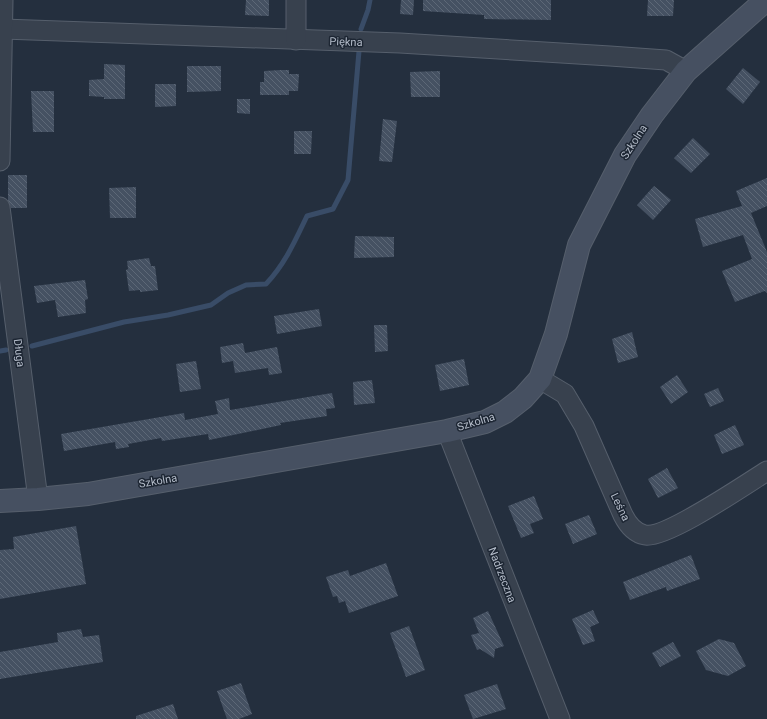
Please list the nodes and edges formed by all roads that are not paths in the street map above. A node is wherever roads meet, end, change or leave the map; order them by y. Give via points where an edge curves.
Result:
1 (3, 0) edge
2 (296, 0) edge
3 (766, 0) edge
4 (3, 29) junction
5 (296, 40) junction
6 (686, 71) junction
7 (0, 161) edge
8 (0, 207) edge
9 (540, 379) junction
10 (447, 431) junction
11 (767, 471) edge
12 (38, 499) junction
13 (0, 501) edge
14 (560, 719) edge

1 - 4 street
2 - 5 street
3 - 6 street, Szkolna
4 - 5 street, Piękna
4 - 7 street
5 - 6 street, Piękna via 400,43 666,60
6 - 9 street, Szkolna via 625,155 587,228 572,264 556,334
8 - 12 street, Długa
9 - 10 street, Szkolna via 523,398 505,412 485,422
9 - 11 street, Leśna via 565,394 584,426 623,516 635,532 647,535 676,526
10 - 12 street, Szkolna via 88,494
10 - 14 street, Nadrzeczna
12 - 13 street, Szkolna

